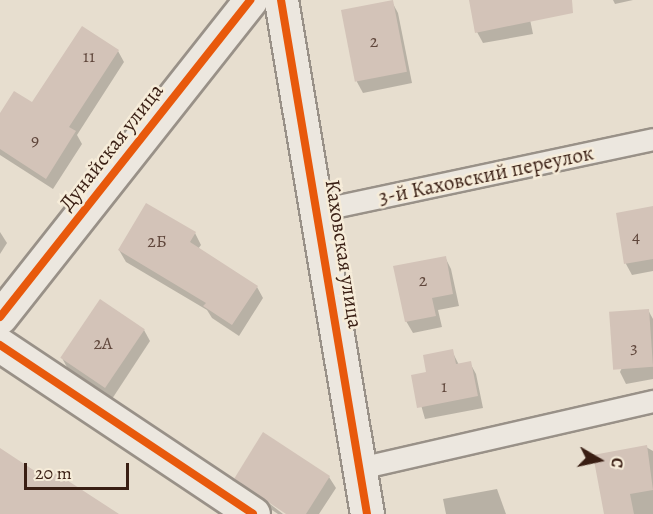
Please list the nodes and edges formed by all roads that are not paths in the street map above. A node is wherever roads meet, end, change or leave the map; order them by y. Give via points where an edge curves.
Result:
1 (250, 0) edge
2 (281, 0) edge
3 (653, 139) edge
4 (319, 210) junction
5 (0, 317) edge
6 (0, 345) edge
7 (653, 401) edge
8 (360, 468) junction
9 (253, 514) edge
10 (368, 514) edge

1 - 5 street, Дунайская улица
2 - 4 street, Каховская улица
3 - 4 lane, 3-й Каховский переулок
4 - 8 street, Каховская улица
6 - 9 street
7 - 8 lane
8 - 10 street, Каховская улица

